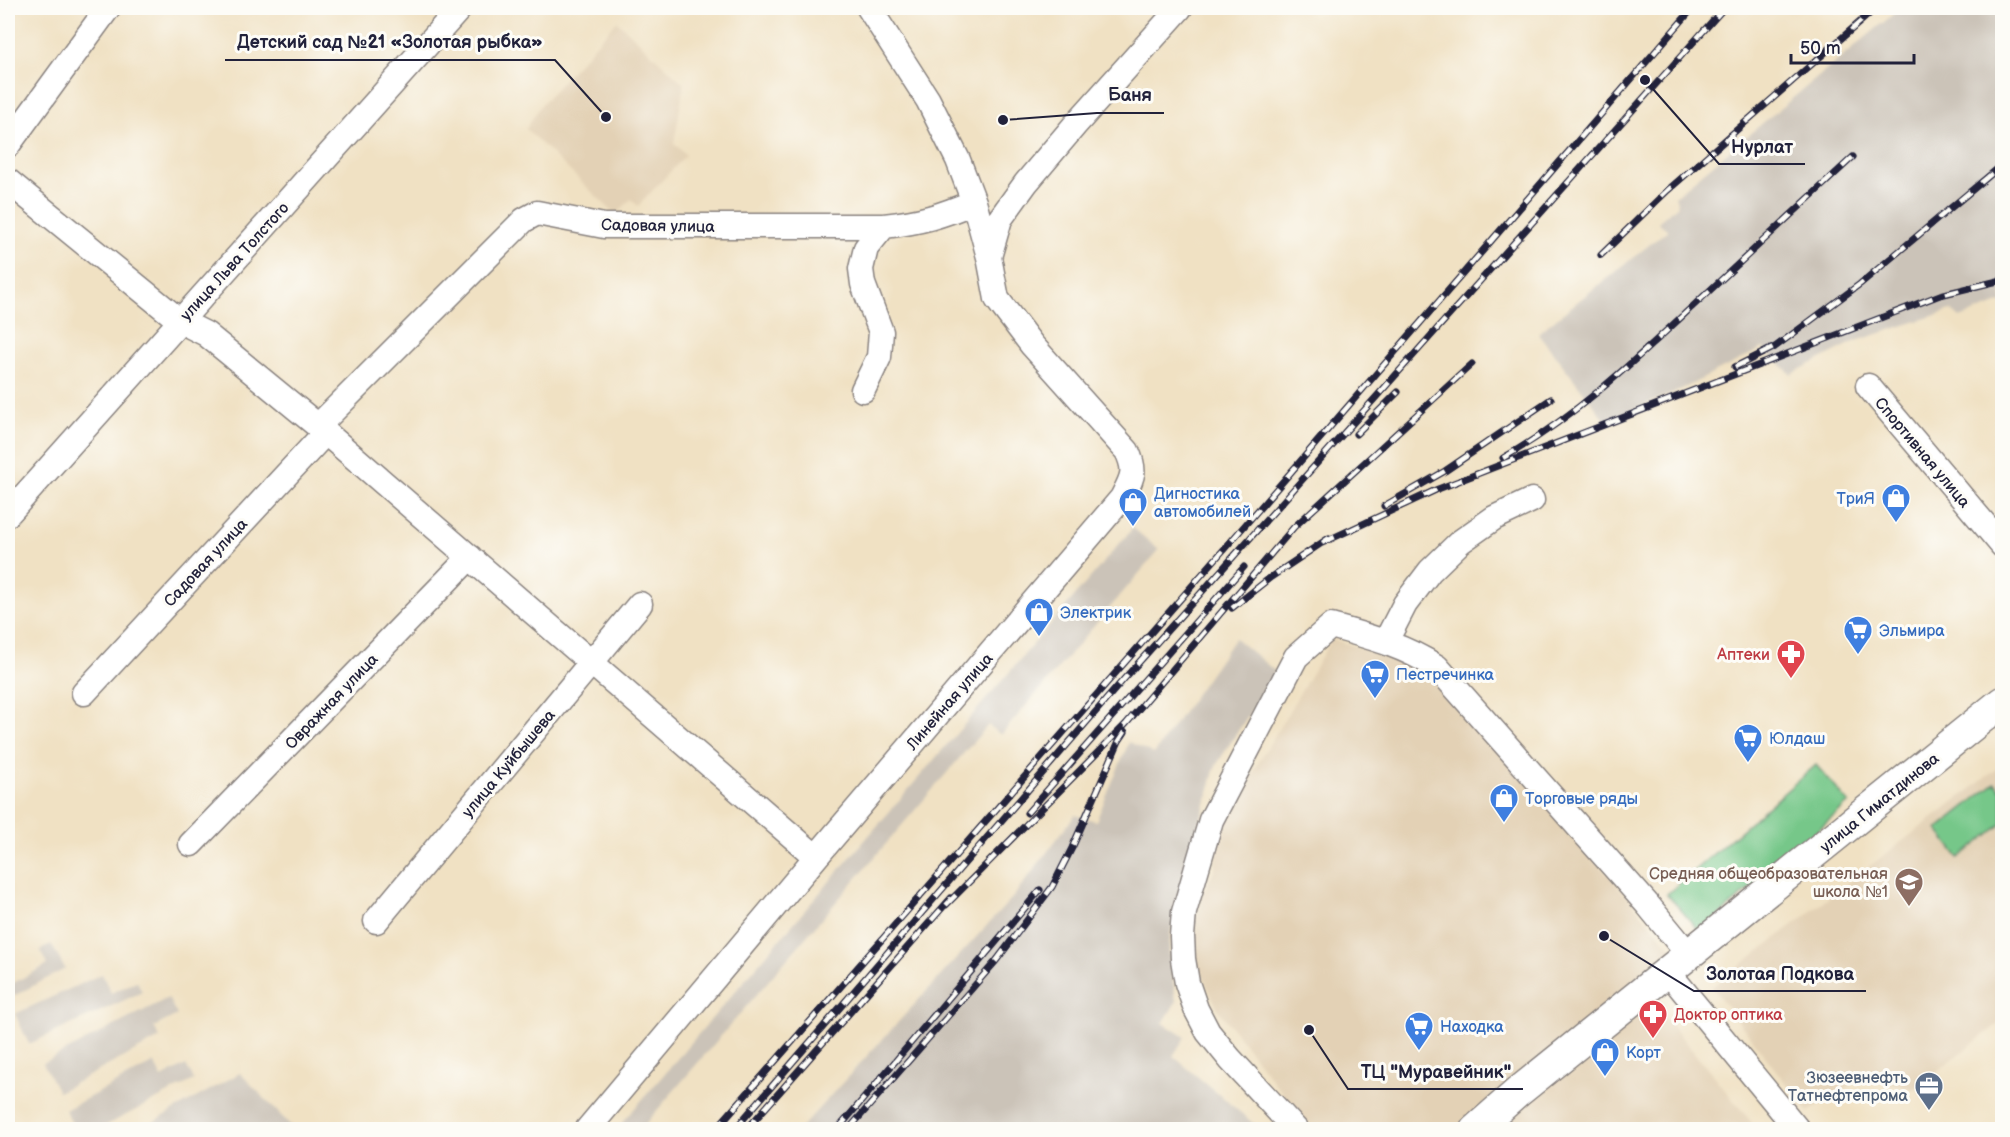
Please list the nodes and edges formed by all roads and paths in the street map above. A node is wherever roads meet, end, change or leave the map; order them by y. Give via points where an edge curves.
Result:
1 (108, 8) edge
2 (460, 8) edge
3 (868, 8) edge
4 (1180, 8) edge
5 (8, 145) edge
6 (8, 181) edge
7 (974, 202) junction
8 (884, 226) junction
9 (989, 257) junction
10 (180, 321) junction
11 (1868, 386) dead end
12 (863, 390) dead end
13 (322, 429) junction
14 (1532, 500) dead end
15 (8, 514) edge
16 (2002, 545) edge
17 (470, 558) junction
18 (640, 604) dead end
19 (1386, 641) junction
20 (591, 662) junction
21 (84, 693) dead end
22 (2002, 702) edge
23 (191, 844) dead end
24 (816, 857) junction
25 (376, 921) dead end
26 (1678, 964) junction
27 (587, 1130) edge
28 (1296, 1130) edge
29 (1475, 1130) edge
30 (1798, 1130) edge

1 - 5 street
2 - 10 street, улица Льва Толстого
3 - 7 street, Линейная улица via 928,100
4 - 9 street via 1026,183 1000,219
6 - 10 street
7 - 8 street, Садовая улица via 939,217
7 - 9 street, Линейная улица
8 - 12 street via 866,248 861,269 881,332 879,357
8 - 13 street, Садовая улица via 604,226 537,213 524,220
9 - 24 street, Линейная улица via 997,299 1032,345 1127,451 1133,463 1133,477 1122,498
10 - 13 street via 206,334
10 - 15 street, улица Льва Толстого
11 - 16 street, Спортивная улица
13 - 17 street
13 - 21 street, Садовая улица
14 - 19 street via 1494,518 1460,542 1430,571
17 - 20 street
17 - 23 street, Овражная улица
18 - 20 street, улица Куйбышева
19 - 26 street via 1437,668 1639,895
19 - 28 street via 1331,626 1296,657 1212,820 1184,912 1183,959 1196,1009 1208,1032 1230,1059
20 - 24 street
20 - 25 street, улица Куйбышева
22 - 26 main road, улица Гиматдинова
24 - 27 street, Линейная улица
26 - 29 main road, улица Гиматдинова
26 - 30 street

